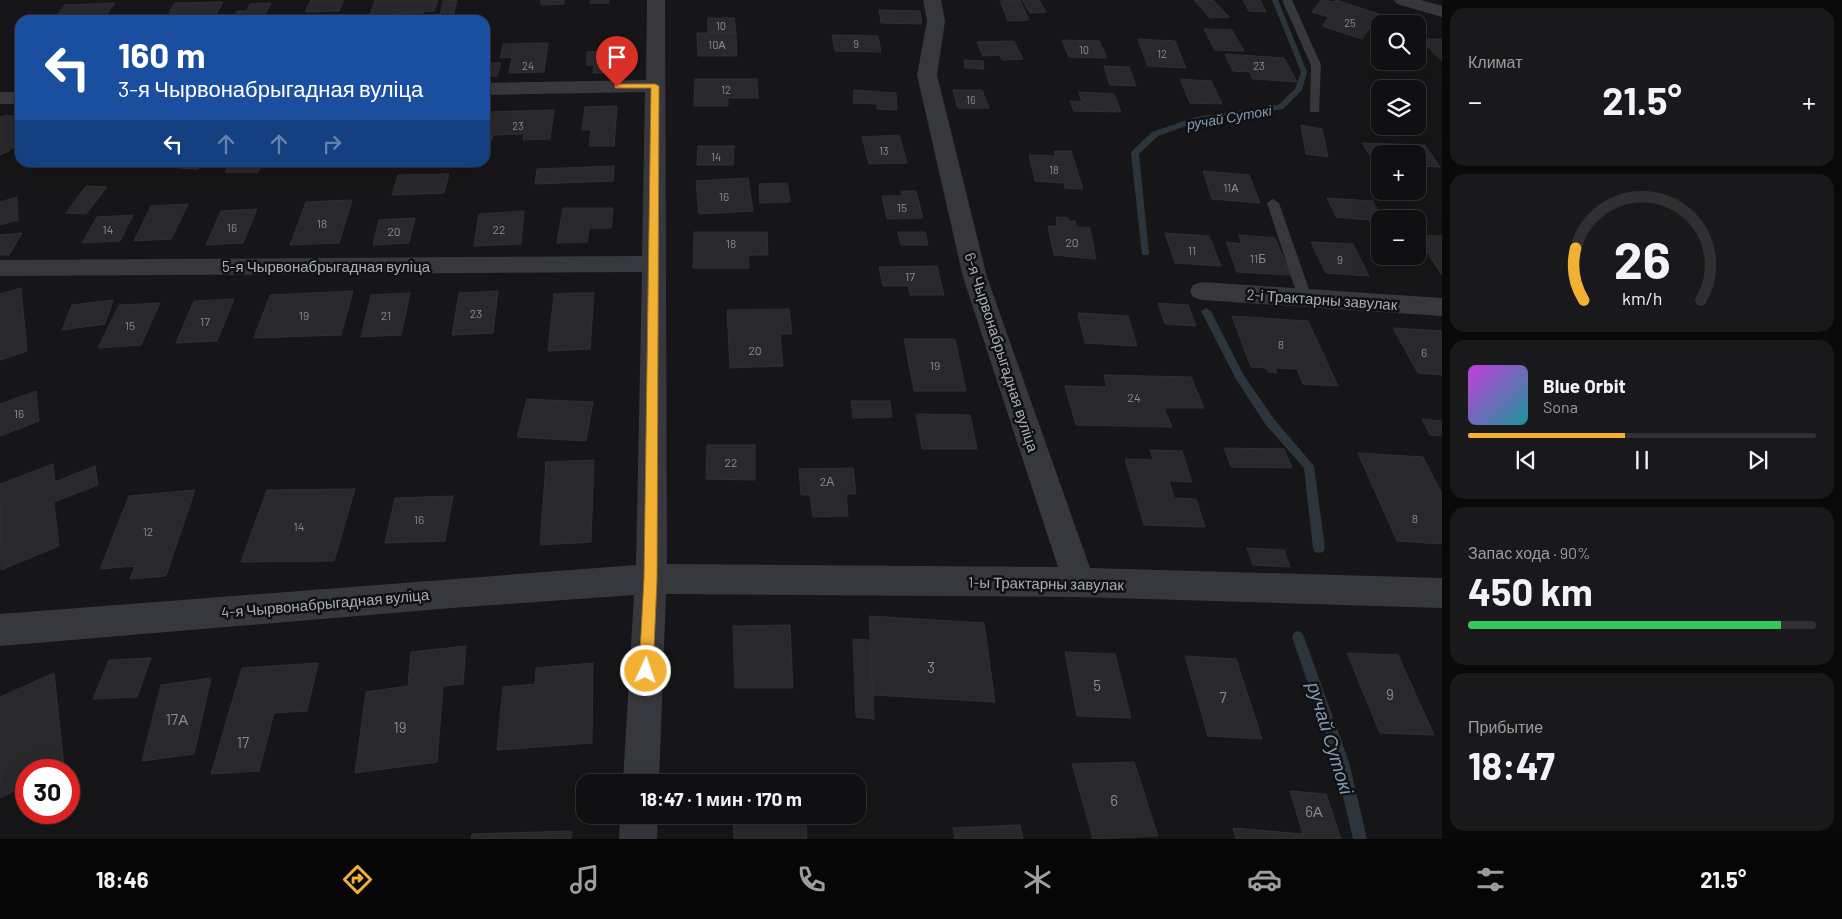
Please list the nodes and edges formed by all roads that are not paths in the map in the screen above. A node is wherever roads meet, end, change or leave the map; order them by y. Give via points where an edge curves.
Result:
1 (656, 0) edge
2 (932, 0) edge
3 (1287, 0) edge
4 (1403, 0) edge
5 (1442, 12) edge
6 (655, 86) junction
7 (490, 89) edge
8 (0, 98) edge
9 (15, 98) edge
10 (1315, 110) dead end
11 (1273, 203) dead end
12 (653, 264) junction
13 (0, 268) edge
14 (1202, 291) dead end
15 (1305, 298) junction
16 (1442, 307) edge
17 (650, 579) junction
18 (1080, 582) junction
19 (1442, 593) edge
20 (0, 630) edge
21 (641, 774) edge
22 (639, 824) edge
23 (638, 839) edge

1 - 6 street
2 - 18 street, 6-я Чырвонабрыгадная вуліца via 936,21 927,75 975,277
3 - 10 lane via 1316,65
4 - 5 street
6 - 7 street
6 - 12 street
8 - 9 street
11 - 15 lane
12 - 13 street, 5-я Чырвонабрыгадная вуліца
12 - 17 street
14 - 15 street, 2-і Трактарны завулак
15 - 16 street, 2-і Трактарны завулак
17 - 18 street, 1-ы Трактарны завулак
17 - 20 street, 4-я Чырвонабрыгадная вуліца
17 - 21 street
18 - 19 street, 1-ы Трактарны завулак
22 - 23 street

